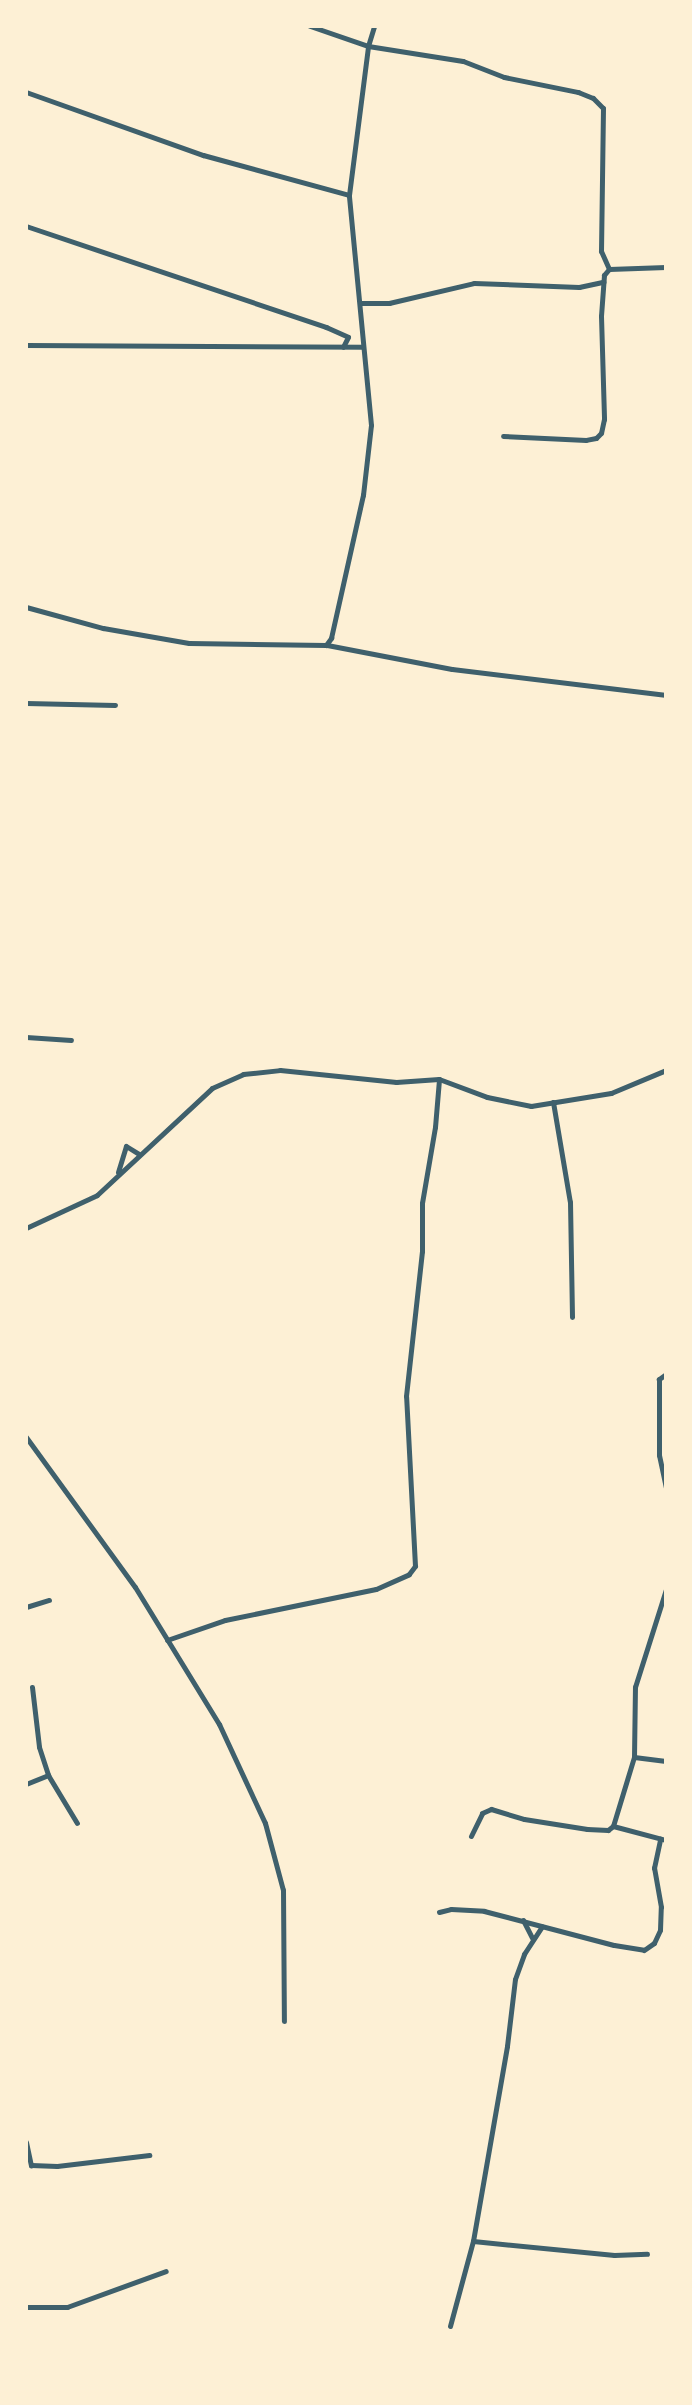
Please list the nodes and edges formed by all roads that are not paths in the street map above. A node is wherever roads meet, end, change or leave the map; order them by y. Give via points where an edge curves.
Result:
1 (310, 26) edge
2 (374, 26) edge
3 (368, 46) junction
4 (26, 92) edge
5 (349, 195) junction
6 (26, 226) edge
7 (666, 267) edge
8 (609, 269) junction
9 (604, 282) junction
10 (360, 303) junction
11 (26, 345) edge
12 (343, 347) junction
13 (363, 347) junction
14 (503, 436) dead end
15 (26, 607) edge
16 (326, 645) junction
17 (666, 695) edge
18 (26, 703) edge
19 (115, 705) dead end
20 (26, 1037) edge
21 (71, 1040) dead end
22 (666, 1070) edge
23 (439, 1079) junction
24 (553, 1102) junction
25 (139, 1154) junction
26 (118, 1173) junction
27 (26, 1228) edge
28 (572, 1317) dead end
29 (666, 1374) edge
30 (26, 1437) edge
31 (666, 1487) edge
32 (666, 1589) edge
33 (49, 1600) dead end
34 (26, 1607) edge
35 (167, 1640) junction
36 (32, 1687) dead end
37 (634, 1757) junction
38 (666, 1761) edge
39 (48, 1775) junction
40 (26, 1784) edge
41 (77, 1823) dead end
42 (613, 1826) junction
43 (471, 1836) dead end
44 (663, 1840) edge
45 (439, 1912) dead end
46 (523, 1919) junction
47 (542, 1926) junction
48 (532, 1938) junction
49 (284, 2021) dead end
50 (26, 2142) edge
51 (149, 2155) dead end
52 (29, 2165) edge
53 (473, 2241) junction
54 (647, 2254) dead end
55 (166, 2271) dead end
56 (26, 2307) edge
57 (450, 2326) dead end

1 - 3 street
2 - 3 street
3 - 5 street
3 - 8 street via 463,61 504,77 578,92 600,104 605,114 601,251
4 - 5 street via 203,155
5 - 10 street
6 - 12 street via 326,327 348,337
7 - 8 street
8 - 9 street
9 - 10 street via 579,287 474,283 389,303
9 - 14 street via 601,433 586,440
10 - 13 street
11 - 12 street
12 - 13 street
13 - 16 street via 371,425 363,495
15 - 16 street via 189,643
16 - 17 street via 467,672
18 - 19 street
20 - 21 street
22 - 24 street via 611,1093
23 - 24 street via 511,1104
23 - 25 street via 396,1082 280,1070 243,1074 212,1088
23 - 35 street via 422,1203 406,1396 415,1566 376,1589 225,1620
24 - 28 street via 570,1202
25 - 26 street
25 - 26 street via 126,1146
26 - 27 street via 97,1195
29 - 31 street via 659,1379 659,1455
30 - 35 street
32 - 37 street via 635,1687
33 - 34 street
35 - 49 street via 219,1724 265,1823 283,1890
36 - 39 street
37 - 38 street
37 - 42 street
39 - 40 street
39 - 41 street
42 - 43 street via 587,1829 491,1809 482,1813
42 - 44 street
44 - 47 street via 654,1868 661,1907 654,1943 644,1950
45 - 46 street via 467,1909
46 - 47 street
46 - 48 street
47 - 48 street
48 - 53 street via 515,1979
50 - 52 street
51 - 52 street
53 - 54 street
53 - 57 street
55 - 56 street via 67,2307

